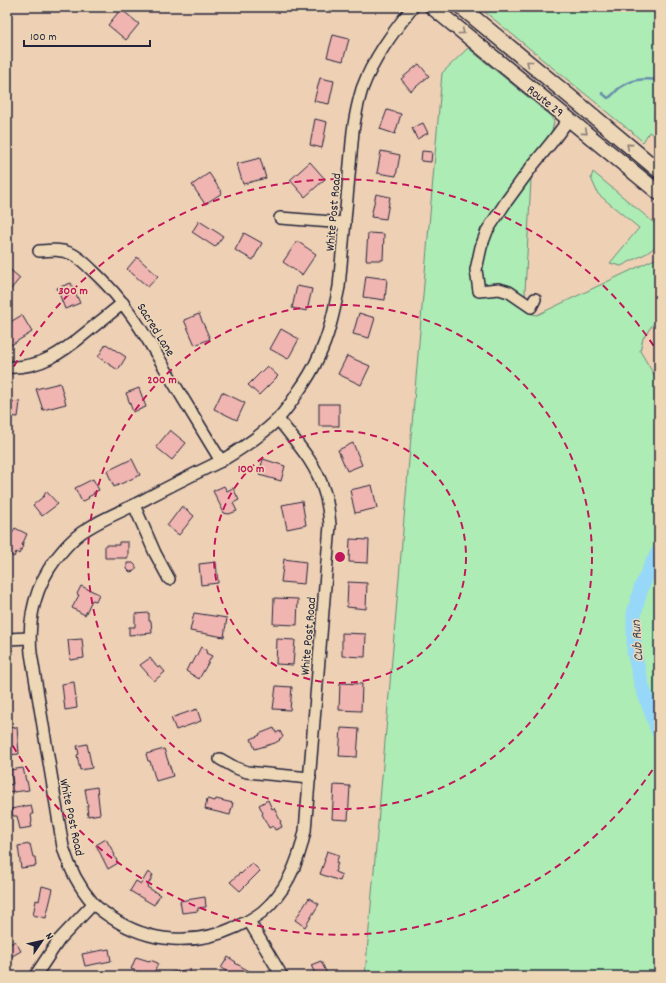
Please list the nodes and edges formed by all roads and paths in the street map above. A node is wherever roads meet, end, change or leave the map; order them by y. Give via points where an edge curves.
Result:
1 (413, 7) edge
2 (432, 7) edge
3 (461, 7) edge
4 (569, 119) junction
5 (659, 171) edge
6 (659, 193) edge
7 (280, 218) dead end
8 (345, 223) junction
9 (39, 250) dead end
10 (535, 299) dead end
11 (123, 303) junction
12 (7, 367) edge
13 (278, 419) junction
14 (221, 461) junction
15 (134, 505) junction
16 (169, 579) dead end
17 (29, 638) junction
18 (7, 639) edge
19 (220, 759) dead end
20 (310, 778) junction
21 (93, 904) junction
22 (248, 921) junction
23 (34, 976) edge
24 (282, 976) edge

1 - 8 street, White Post Road via 380,53 362,89 353,131
2 -> 4 main road, Route 29
5 -> 3 main road, Route 29
4 -> 6 main road, Route 29
4 - 10 street via 487,231 476,270 479,291 499,289 509,292 530,307
7 - 8 street
8 - 13 street, White Post Road via 339,287 326,339 308,378
9 - 11 street, Sacred Lane via 56,249 73,255 105,282
11 - 12 street via 56,356 33,365
11 - 14 street, Sacred Lane
13 - 14 street, White Post Road
13 - 20 street, White Post Road via 316,470 327,502 330,525
14 - 15 street, White Post Road
15 - 16 street
15 - 17 street, White Post Road via 86,529 56,558 37,592
17 - 18 street
17 - 21 street, White Post Road via 63,847 72,872
19 - 20 street via 247,772
20 - 22 street, White Post Road via 305,831 297,864 276,897 262,912
21 - 22 street, White Post Road via 129,928 168,939 209,936
21 - 23 street via 58,940
22 - 24 street

